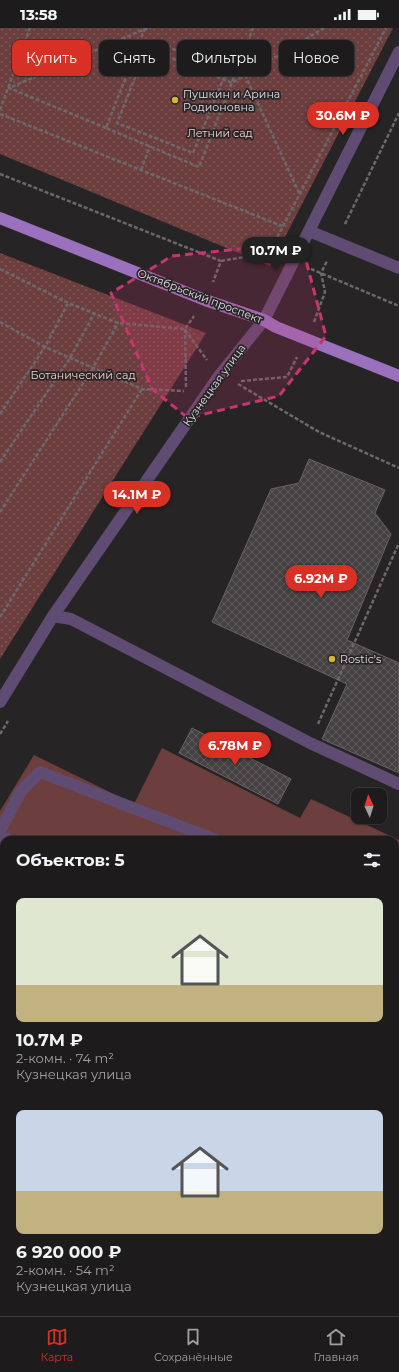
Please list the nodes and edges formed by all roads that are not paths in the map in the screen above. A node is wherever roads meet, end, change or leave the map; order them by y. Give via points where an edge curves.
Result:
1 (399, 52) edge
2 (0, 218) edge
3 (309, 231) junction
4 (399, 268) edge
5 (264, 320) junction
6 (399, 376) edge
7 (53, 616) junction
8 (0, 702) edge
9 (399, 784) edge
10 (0, 831) edge
11 (206, 836) edge

1 - 3 street, Кузнецкая улица
2 - 5 main road, Октябрьский проспект via 205,300
3 - 4 street
3 - 5 street, Кузнецкая улица
5 - 6 main road, Октябрьский проспект
5 - 7 street, Кузнецкая улица via 219,376
7 - 8 street, Кузнецкая улица
7 - 9 street via 71,619 310,743
10 - 11 street via 22,791 40,772

